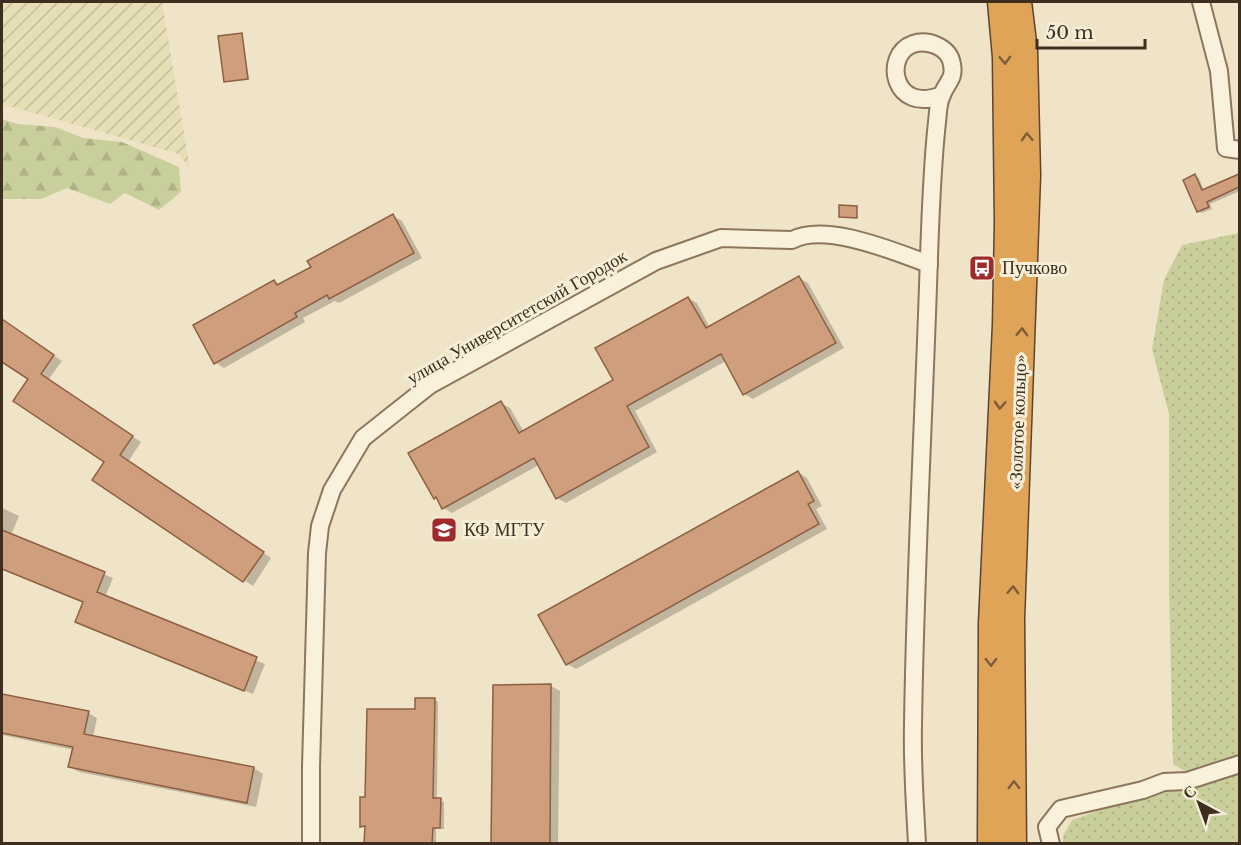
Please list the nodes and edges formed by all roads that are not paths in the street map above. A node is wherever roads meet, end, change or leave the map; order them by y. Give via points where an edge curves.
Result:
1 (1000, 2) edge
2 (1019, 2) edge
3 (1202, 2) edge
4 (942, 94) junction
5 (915, 99) junction
6 (937, 122) junction
7 (1233, 149) edge
8 (929, 264) junction
9 (1239, 764) edge
10 (311, 843) edge
11 (917, 843) edge
12 (990, 843) edge
13 (1014, 843) edge
14 (1051, 843) edge

1 -> 12 highway, «Золотое кольцо» via 1005,57 1007,223 991,623
13 -> 2 highway, «Золотое кольцо» via 1012,620 1028,175 1025,51
3 - 7 street
4 - 5 street via 929,100
4 - 5 street via 952,81 952,63 944,49 928,42 911,45 898,57 895,74 901,90
4 - 6 street
5 - 6 street
6 - 8 street
8 - 10 street, улица Университетский Городок via 861,241 831,236 802,234 792,240 721,238 656,261 430,385 363,438 332,490 320,526
8 - 11 street via 913,728
9 - 14 street via 1187,781 1164,782 1061,809 1047,827

